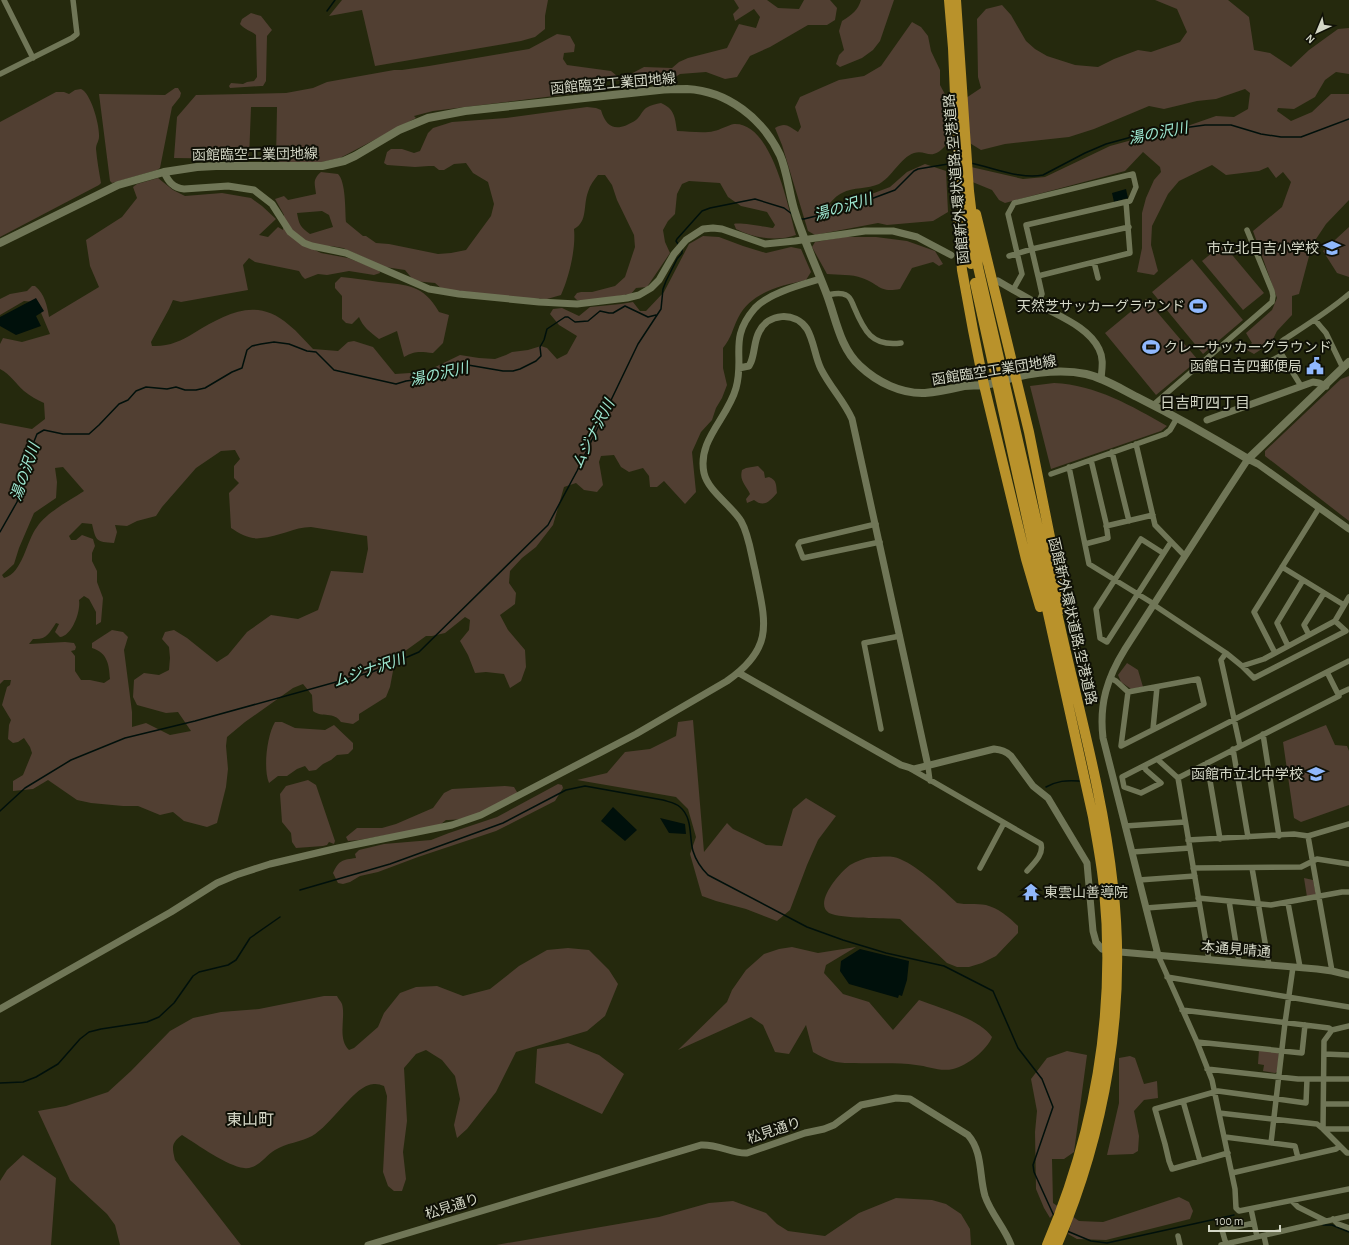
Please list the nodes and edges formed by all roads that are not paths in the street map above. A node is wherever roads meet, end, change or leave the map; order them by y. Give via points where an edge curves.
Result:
1 (4, 0) edge
2 (73, 0) edge
3 (949, 0) edge
4 (956, 0) edge
5 (33, 58) junction
6 (0, 74) edge
7 (959, 96) junction
8 (164, 172) junction
9 (964, 190) junction
10 (1126, 202) junction
11 (966, 209) junction
12 (1128, 227) junction
13 (1247, 230) dead end
14 (0, 243) edge
15 (1032, 249) junction
16 (1017, 254) junction
17 (951, 255) dead end
18 (1009, 256) dead end
19 (1094, 262) junction
20 (1038, 276) junction
21 (1098, 278) dead end
22 (820, 279) junction
23 (998, 281) dead end
24 (1013, 290) junction
25 (1349, 294) edge
26 (827, 295) junction
27 (1038, 304) junction
28 (1315, 320) junction
29 (1282, 341) dead end
30 (901, 343) dead end
31 (1346, 365) edge
32 (739, 368) junction
33 (1254, 370) dead end
34 (1015, 377) junction
35 (1101, 379) junction
36 (984, 385) junction
37 (1301, 386) junction
38 (1326, 386) junction
39 (1003, 394) junction
40 (1153, 405) junction
41 (1177, 418) junction
42 (1207, 420) dead end
43 (1136, 444) junction
44 (1112, 452) junction
45 (1248, 459) junction
46 (1090, 460) junction
47 (1069, 468) junction
48 (1051, 474) dead end
49 (1319, 508) junction
50 (1153, 515) junction
51 (1129, 521) junction
52 (876, 524) junction
53 (1106, 526) junction
54 (1349, 529) edge
55 (880, 542) junction
56 (1171, 542) junction
57 (1085, 544) junction
58 (1163, 553) junction
59 (1185, 556) junction
60 (1282, 567) junction
61 (1115, 580) junction
62 (1303, 580) junction
63 (1324, 593) junction
64 (1138, 594) junction
65 (1349, 597) edge
66 (1154, 605) junction
67 (1344, 605) junction
68 (1335, 621) junction
69 (1309, 635) junction
70 (900, 636) junction
71 (1288, 646) junction
72 (1226, 653) junction
73 (1275, 653) junction
74 (1349, 661) edge
75 (1242, 666) junction
76 (1327, 672) junction
77 (739, 673) junction
78 (1110, 678) junction
79 (1157, 687) junction
80 (1349, 689) edge
81 (1128, 692) junction
82 (1338, 694) junction
83 (1070, 713) junction
84 (1234, 720) junction
85 (881, 729) dead end
86 (1153, 729) junction
87 (1263, 734) junction
88 (1086, 741) junction
89 (1240, 746) junction
90 (1233, 749) junction
91 (1157, 759) junction
92 (1207, 763) junction
93 (928, 766) junction
94 (1144, 766) junction
95 (909, 768) junction
96 (1178, 778) junction
97 (930, 781) junction
98 (1185, 822) junction
99 (1004, 823) junction
100 (1349, 824) edge
101 (1125, 826) junction
102 (1279, 836) junction
103 (1308, 836) junction
104 (1248, 838) junction
105 (1220, 839) junction
106 (1188, 840) junction
107 (1190, 848) junction
108 (1132, 852) junction
109 (1313, 861) junction
110 (1349, 864) edge
111 (980, 868) dead end
112 (1193, 868) junction
113 (1252, 868) junction
114 (1027, 871) dead end
115 (1195, 876) junction
116 (1139, 880) junction
117 (1349, 892) edge
118 (1319, 896) junction
119 (1199, 901) junction
120 (1229, 901) junction
121 (1288, 902) junction
122 (1258, 904) junction
123 (1146, 908) junction
124 (1102, 949) dead end
125 (1120, 952) dead end
126 (1158, 955) junction
127 (1209, 960) junction
128 (1239, 962) junction
129 (1269, 965) junction
130 (1297, 967) junction
131 (1332, 971) junction
132 (1349, 975) edge
133 (1167, 977) junction
134 (1288, 997) junction
135 (1349, 1007) edge
136 (0, 1009) edge
137 (1182, 1010) junction
138 (1284, 1023) junction
139 (1305, 1025) junction
140 (1349, 1026) edge
141 (1332, 1030) junction
142 (1197, 1042) junction
143 (1282, 1051) junction
144 (1324, 1054) junction
145 (1349, 1055) edge
146 (1207, 1068) junction
147 (1278, 1076) junction
148 (1308, 1078) junction
149 (1324, 1078) junction
150 (1349, 1079) edge
151 (1215, 1092) junction
152 (1276, 1098) junction
153 (1183, 1101) junction
154 (1324, 1104) junction
155 (1349, 1104) edge
156 (1219, 1113) junction
157 (1273, 1120) junction
158 (1349, 1128) edge
159 (1323, 1129) junction
160 (1225, 1137) junction
161 (1271, 1143) junction
162 (1340, 1146) junction
163 (1228, 1153) junction
164 (1349, 1153) edge
165 (1298, 1158) junction
166 (1200, 1161) junction
167 (1232, 1173) junction
168 (1349, 1189) edge
169 (1071, 1198) junction
170 (1292, 1201) junction
171 (1251, 1210) junction
172 (1349, 1216) edge
173 (1333, 1220) junction
174 (1326, 1221) junction
175 (1254, 1223) junction
176 (1349, 1228) edge
177 (1178, 1236) dead end
178 (1264, 1236) junction
179 (1257, 1237) junction
180 (1243, 1243) edge
181 (1223, 1244) edge
182 (368, 1245) edge
183 (1011, 1245) edge
184 (1047, 1245) edge
185 (1057, 1245) edge
186 (1180, 1245) edge
187 (1266, 1245) edge

1 - 5 street
2 - 5 street via 76,34
3 - 7 highway, 函館新外環状道路;空港道路
4 - 7 highway, 函館新外環状道路;空港道路 via 960,48
5 - 6 street
7 - 9 highway, 函館新外環状道路;空港道路
8 - 14 main road, 函館臨空工業団地線 via 118,186
8 - 17 street via 167,180 178,188 228,186 254,190 272,204 290,232 304,243 346,253 444,293 568,304 632,297 655,285 680,247 694,234 703,229 713,228 765,244 865,230 893,231 910,235
8 - 22 main road, 函館臨空工業団地線 via 216,166 322,166 344,161 399,130 428,118 465,111 688,89 713,94 736,104 766,133 780,156 806,246
9 - 11 highway
9 - 11 highway
10 - 12 street
10 - 15 street via 1026,225
10 - 16 street via 1130,201 1136,187 1133,174 1014,203 1008,214
11 - 34 highway
11 - 36 highway via 958,228 962,270
11 - 39 highway, 函館新外環状道路;空港道路
12 - 15 street
12 - 19 street via 1130,253
13 - 40 street via 1274,296 1272,302
15 - 16 street
15 - 20 street
16 - 18 street
16 - 24 street via 1022,274
19 - 20 street
19 - 21 street
20 - 27 street via 1042,294
22 - 26 main road, 函館臨空工業団地線
22 - 32 street via 779,293 754,309 744,322 740,333
23 - 24 street
24 - 27 street
25 - 28 street
26 - 30 street via 848,296 862,326 871,336 887,344
26 - 36 main road, 函館臨空工業団地線 via 848,352 858,365 887,385 907,392 924,393
27 - 35 street via 1076,325 1093,339 1102,360
28 - 29 street
28 - 31 street
31 - 38 main road
32 - 52 street via 749,366 758,333 768,321 785,316 798,320 806,328 823,373 852,419
32 - 77 street via 737,387 731,403 707,441 702,465 709,484 741,521 745,530 762,605 764,620 761,642 754,656
33 - 37 street via 1282,355
34 - 35 main road, 函館臨空工業団地線 via 1048,371 1086,374
34 - 36 main road, 函館臨空工業団地線
34 - 88 highway via 1029,432 1059,582
35 - 40 main road, 函館臨空工業団地線
36 - 83 highway via 1026,559
37 - 38 street via 1316,382
37 - 42 street
38 - 45 main road
39 - 83 highway, 函館新外環状道路;空港道路
39 - 88 highway, 函館新外環状道路;空港道路
40 - 41 main road, 函館臨空工業団地線
41 - 43 street via 1167,433
41 - 45 main road, 函館臨空工業団地線
43 - 44 street
43 - 50 street
44 - 46 street
44 - 51 street
45 - 49 street
45 - 59 street
46 - 47 street
46 - 53 street
47 - 48 street
47 - 57 street
49 - 54 street
49 - 60 street
50 - 51 street
50 - 56 street via 1155,525
51 - 53 street
52 - 55 street
52 - 55 street via 800,542 798,545 803,558
53 - 57 street via 1108,538
55 - 70 street
56 - 58 street
56 - 59 street
57 - 61 street via 1089,564
58 - 61 street via 1141,539
58 - 64 street
59 - 66 street
60 - 62 street
60 - 73 street via 1254,612
61 - 64 street
61 - 64 street via 1096,609 1100,638 1107,642
62 - 63 street
62 - 71 street via 1277,623
63 - 67 street
63 - 69 street via 1304,625
64 - 66 street
65 - 67 street
66 - 72 street
66 - 78 street
67 - 68 street
68 - 69 street
68 - 75 street via 1346,632 1254,678
69 - 71 street
70 - 85 street via 864,643
70 - 93 street
71 - 73 street
72 - 75 street
72 - 84 street via 1221,660
73 - 75 street
74 - 76 street
76 - 82 street
76 - 84 street
77 - 95 street
77 - 136 street via 636,734 481,815 452,825 270,864 217,883
78 - 81 street
78 - 101 street via 1104,697 1102,728
79 - 81 street
79 - 86 street
79 - 86 street via 1198,680 1204,704
80 - 82 street
81 - 86 street via 1121,746
82 - 87 street via 1339,696
83 - 169 highway, 函館新外環状道路;空港道路 via 1099,852 1105,896 1107,965 1098,1078
84 - 89 street
84 - 91 street
87 - 89 street
87 - 102 street
88 - 169 highway, 函館新外環状道路;空港道路 via 1108,850 1117,964 1113,1037 1107,1080 1096,1132
89 - 90 street
90 - 92 street
90 - 104 street
91 - 94 street
91 - 96 street
92 - 96 street
92 - 105 street
93 - 95 street
93 - 97 street
93 - 124 street via 994,749 1011,756 1033,786 1048,798 1087,863 1093,932 1096,942
94 - 94 street via 1122,777 1124,788 1141,793 1161,783
95 - 97 street
96 - 98 street
97 - 99 street
98 - 101 street
98 - 106 street
99 - 111 street
99 - 114 street via 1041,844 1040,857
100 - 103 street
101 - 108 street
102 - 103 street
102 - 104 street
103 - 109 street
104 - 105 street
105 - 106 street
106 - 107 street
107 - 108 street
107 - 112 street
108 - 116 street
109 - 110 street via 1317,859
109 - 113 street via 1301,867
109 - 118 street
112 - 113 street
112 - 115 street
113 - 122 street
115 - 116 street
115 - 119 street
116 - 123 street
117 - 118 street
118 - 121 street
118 - 131 street
119 - 120 street
119 - 123 street
119 - 127 street
120 - 122 street
120 - 128 street
121 - 122 street
121 - 130 street
122 - 129 street
123 - 126 street
125 - 126 street, 本通見晴通
126 - 127 street, 本通見晴通
126 - 133 street
127 - 128 street, 本通見晴通
128 - 129 street, 本通見晴通
129 - 130 street, 本通見晴通
130 - 131 street, 本通見晴通
130 - 134 street
131 - 132 street, 本通見晴通
133 - 134 street
133 - 137 street
134 - 135 street
134 - 138 street
137 - 138 street
137 - 142 street
138 - 139 street
138 - 143 street
139 - 141 street
139 - 143 street via 1302,1053
140 - 141 street
141 - 144 street via 1324,1041
142 - 143 street
142 - 146 street
143 - 147 street
144 - 145 street
144 - 149 street
146 - 147 street
146 - 151 street
147 - 148 street
147 - 152 street
148 - 149 street
148 - 152 street via 1306,1102
149 - 150 street
149 - 154 street
151 - 152 street
151 - 153 street
151 - 156 street
152 - 157 street
153 - 166 street
153 - 166 street via 1155,1109 1168,1162 1172,1169
154 - 155 street
154 - 159 street
156 - 157 street
156 - 160 street
157 - 159 street via 1317,1124
157 - 161 street
158 - 159 street
159 - 162 street
160 - 161 street
160 - 163 street
161 - 165 street via 1295,1146
162 - 164 street
162 - 165 street
163 - 166 street
163 - 167 street
165 - 167 street
167 - 171 street via 1236,1208 1239,1211
168 - 170 street
169 - 184 highway, 函館新外環状道路;空港道路
169 - 185 highway, 函館新外環状道路;空港道路
170 - 171 street
170 - 174 street via 1298,1207
171 - 175 street
172 - 173 street
173 - 174 street
173 - 176 street
174 - 178 street
175 - 179 street
175 - 181 street via 1222,1230
177 - 186 street
178 - 179 street
178 - 187 street
179 - 180 street
180 - 181 street
182 - 183 street, 松見通り via 701,1145 747,1153 834,1125 861,1105 904,1098 916,1102 973,1140 978,1151 989,1205

